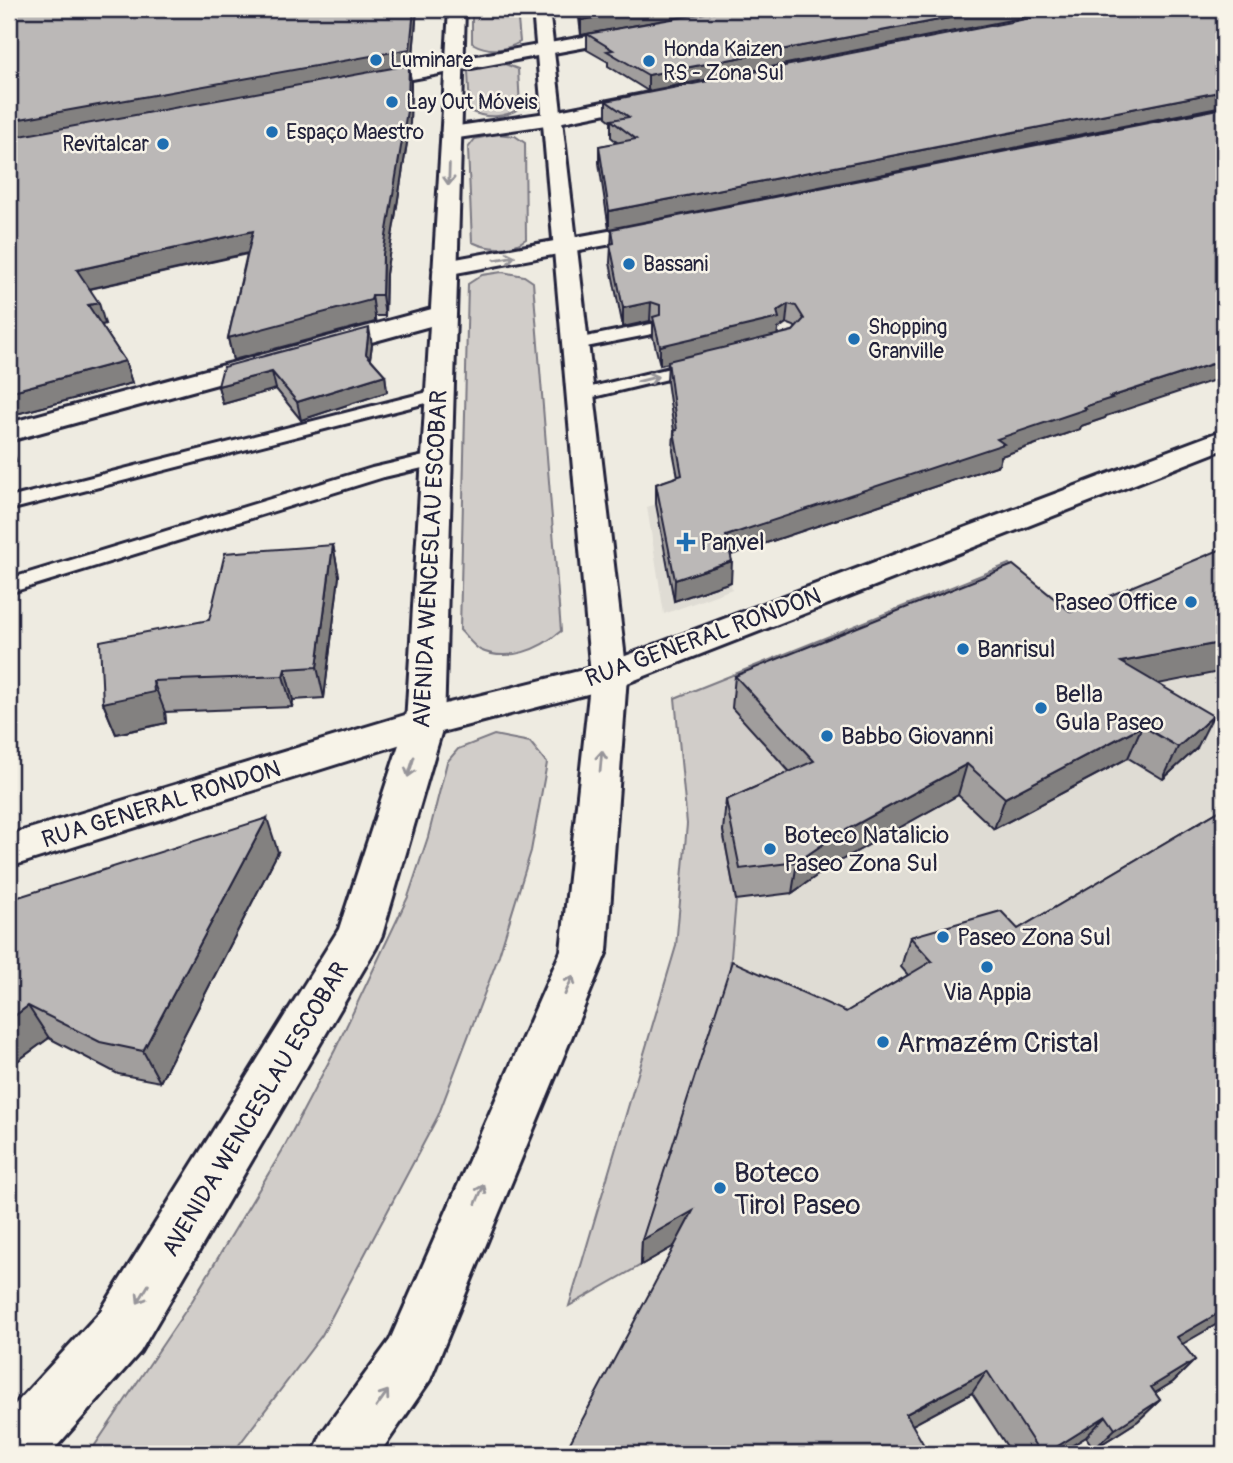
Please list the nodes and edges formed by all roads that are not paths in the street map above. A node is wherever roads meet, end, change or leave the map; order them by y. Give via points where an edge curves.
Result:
1 (457, 9) edge
2 (541, 9) edge
3 (1019, 9) edge
4 (1073, 16) edge
5 (1050, 21) junction
6 (655, 29) edge
7 (1010, 29) edge
8 (545, 49) junction
9 (454, 65) junction
10 (332, 88) edge
11 (674, 94) edge
12 (553, 118) junction
13 (451, 133) junction
14 (690, 223) edge
15 (566, 247) junction
16 (445, 268) junction
17 (443, 314) junction
18 (651, 329) edge
19 (576, 344) junction
20 (717, 361) edge
21 (440, 394) junction
22 (581, 395) junction
23 (9, 432) edge
24 (1224, 439) edge
25 (437, 459) junction
26 (9, 504) edge
27 (9, 586) edge
28 (609, 676) junction
29 (425, 723) junction
30 (9, 850) edge
31 (10, 1454) edge
32 (342, 1454) edge

1 - 9 main road, AVENIDA WENCESLAU ESCOBAR
2 - 8 main road
3 - 5 lane
4 - 5 main road
5 - 7 main road
6 - 8 main road
8 - 9 main road
8 - 12 main road
9 - 10 main road
9 - 13 main road, AVENIDA WENCESLAU ESCOBAR
11 - 12 main road
12 - 13 main road
12 - 15 main road
13 -> 16 main road, AVENIDA WENCESLAU ESCOBAR
14 - 15 main road
16 -> 15 main road
15 - 19 main road
16 - 17 main road, AVENIDA WENCESLAU ESCOBAR
17 - 21 main road, AVENIDA WENCESLAU ESCOBAR
17 - 23 main road
18 - 19 lane
19 - 22 main road
22 -> 20 lane
21 - 25 main road, AVENIDA WENCESLAU ESCOBAR
21 - 26 lane
22 - 28 main road
24 - 28 main road, RUA GENERAL RONDON
25 - 27 lane via 379,472
25 - 29 main road, AVENIDA WENCESLAU ESCOBAR
28 - 29 main road, RUA GENERAL RONDON
32 -> 28 main road via 410,1360 584,951
29 - 30 main road, RUA GENERAL RONDON
29 -> 31 main road, AVENIDA WENCESLAU ESCOBAR via 360,935 120,1332

